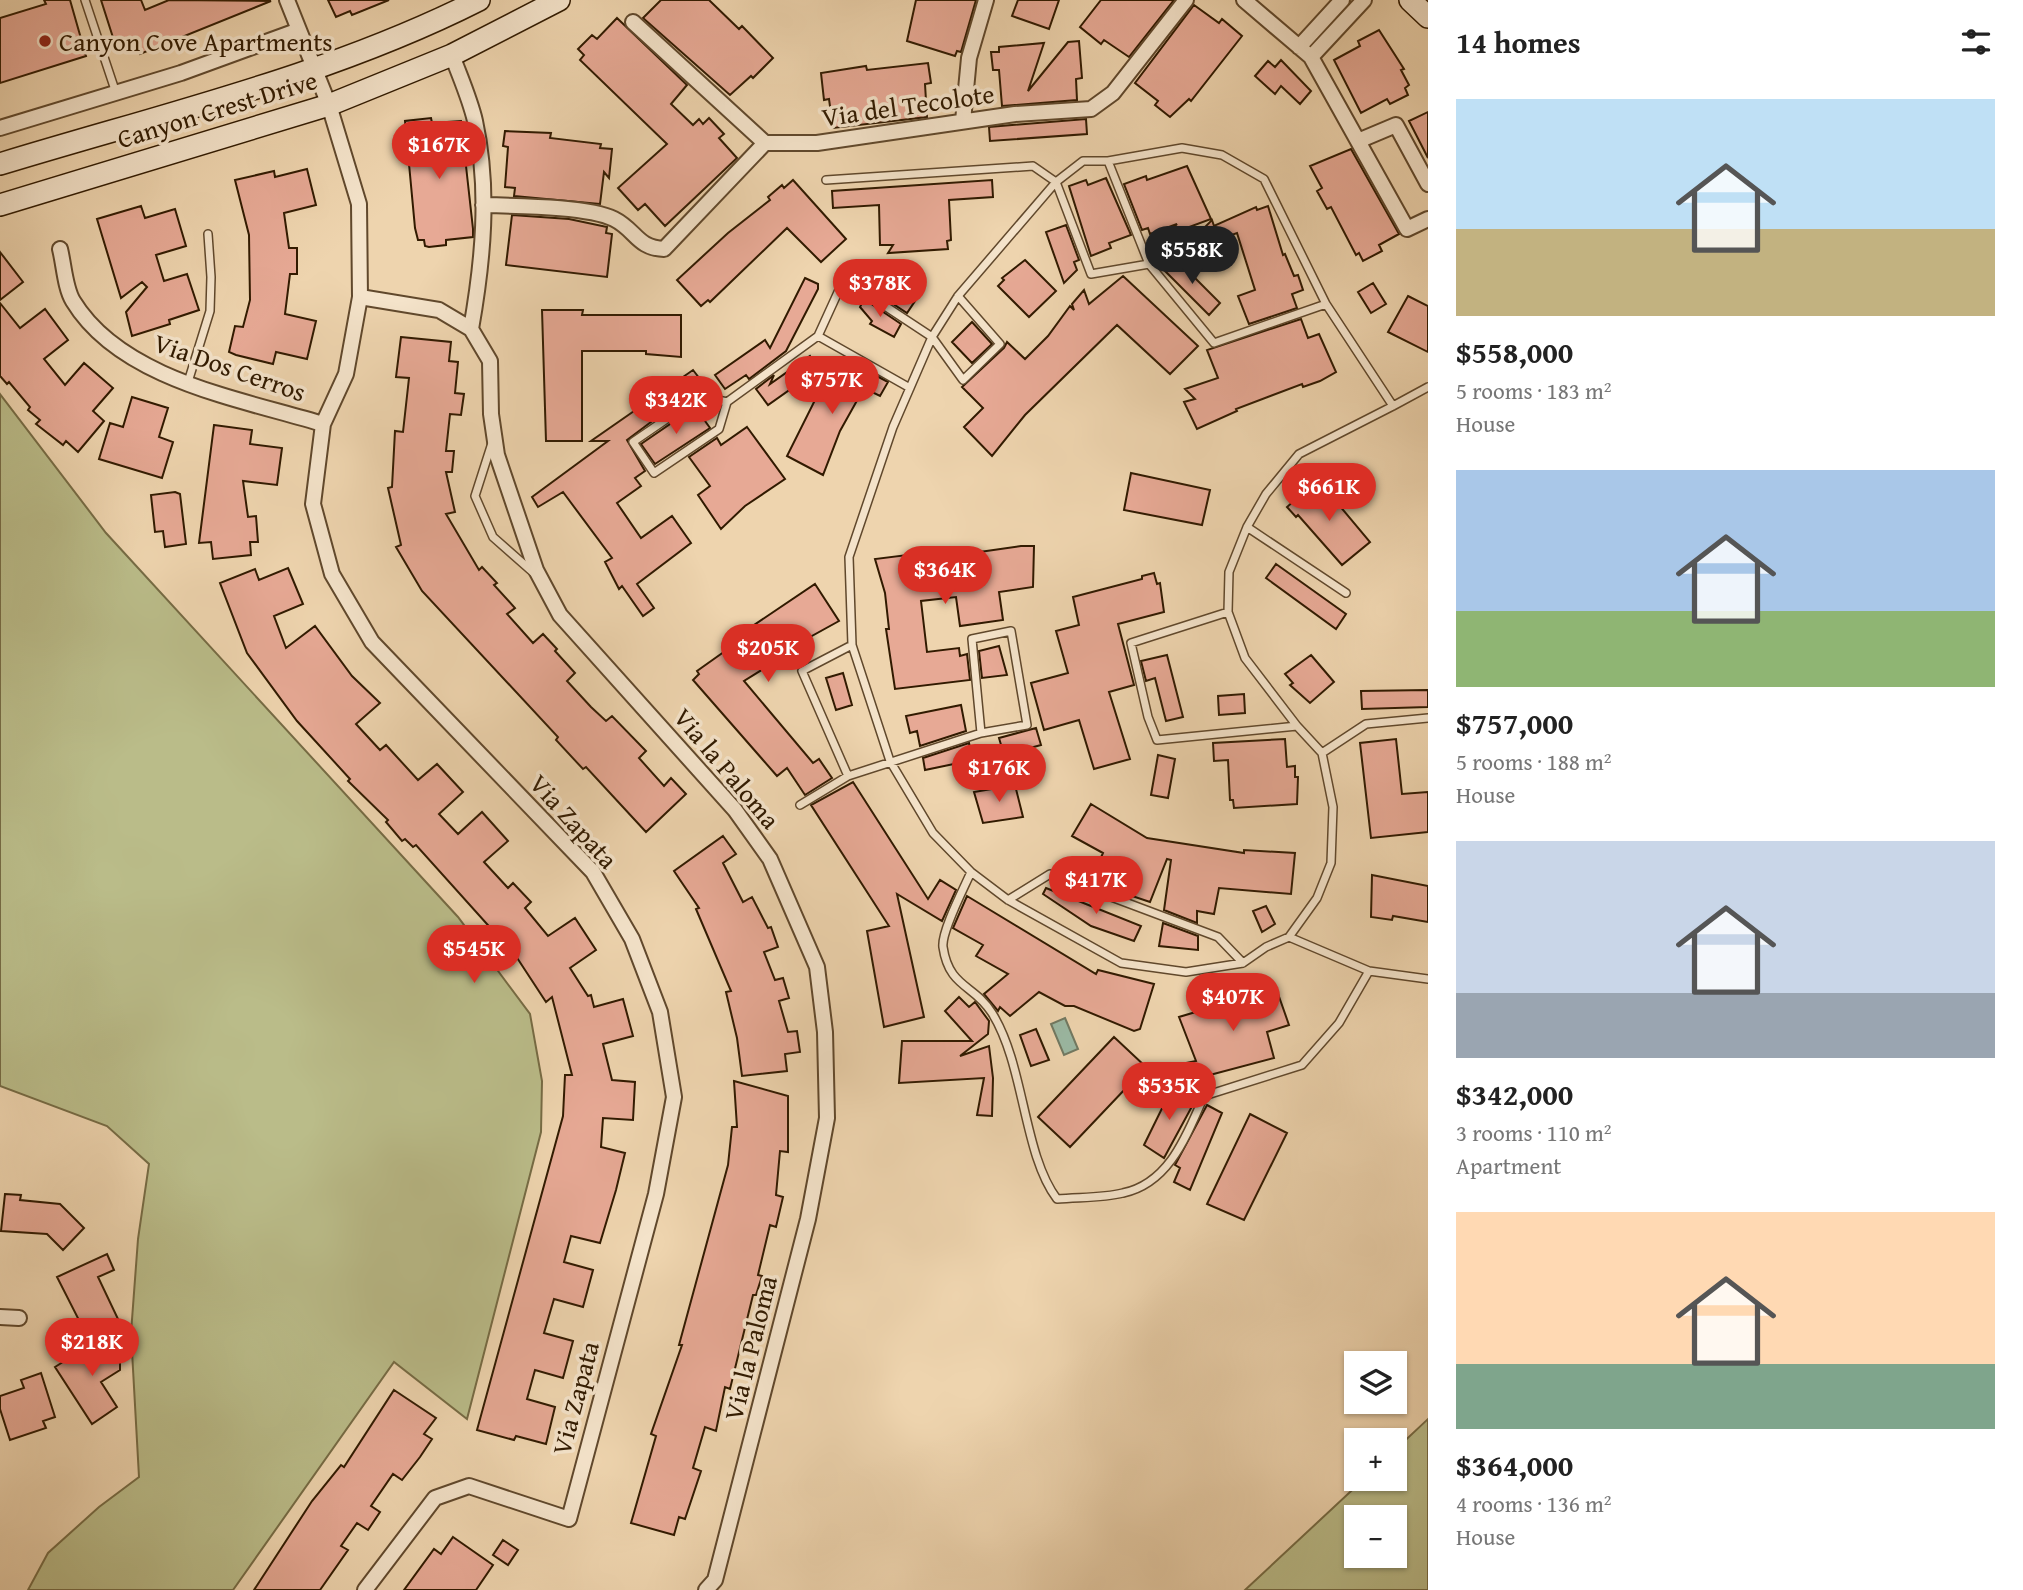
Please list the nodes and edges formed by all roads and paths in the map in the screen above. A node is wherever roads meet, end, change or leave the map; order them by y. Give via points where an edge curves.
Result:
1 (85, 0) edge
2 (287, 0) edge
3 (479, 0) edge
4 (559, 0) edge
5 (986, 0) edge
6 (1186, 0) edge
7 (1244, 0) edge
8 (1342, 0) edge
9 (1364, 0) edge
10 (1410, 0) edge
11 (1428, 17) edge
12 (633, 22) dead end
13 (299, 30) junction
14 (1299, 47) junction
15 (452, 55) junction
16 (1311, 57) junction
17 (314, 68) junction
18 (116, 93) junction
19 (329, 105) junction
20 (963, 121) junction
21 (0, 128) edge
22 (1358, 141) junction
23 (765, 143) junction
24 (1108, 161) junction
25 (0, 164) edge
26 (826, 180) dead end
27 (1056, 182) junction
28 (1428, 184) edge
29 (0, 205) edge
30 (483, 205) junction
31 (1428, 219) edge
32 (208, 234) dead end
33 (60, 249) dead end
34 (1149, 264) junction
35 (958, 296) junction
36 (360, 297) junction
37 (1326, 304) junction
38 (471, 329) junction
39 (818, 336) junction
40 (932, 337) junction
41 (188, 382) junction
42 (910, 387) junction
43 (1428, 387) edge
44 (727, 402) junction
45 (1394, 406) junction
46 (323, 424) junction
47 (494, 436) junction
48 (1247, 527) junction
49 (541, 580) junction
50 (1346, 593) dead end
51 (1227, 611) junction
52 (852, 645) junction
53 (1428, 718) edge
54 (1297, 726) junction
55 (981, 733) junction
56 (1322, 753) junction
57 (890, 761) junction
58 (848, 776) junction
59 (800, 805) dead end
60 (971, 872) junction
61 (1008, 900) junction
62 (1289, 937) junction
63 (1243, 963) junction
64 (1369, 971) junction
65 (1428, 979) edge
66 (0, 1317) edge
67 (19, 1318) dead end
68 (365, 1590) edge
69 (706, 1590) edge

1 - 18 lane
2 - 13 street, Via Zapata
3 - 17 main road, Canyon Crest Drive
4 - 15 main road, Canyon Crest Drive
5 - 20 street via 969,58
6 - 20 street, Via del Tecolote via 1112,93 1091,109
7 - 14 street
8 - 14 street
9 - 16 street
10 - 11 main road
12 - 23 street
13 - 17 street, Via Zapata
13 - 18 street
14 - 16 street
15 - 19 main road, Canyon Crest Drive
15 - 30 street via 475,121
16 - 22 street
17 - 19 street, Via Zapata
17 - 25 main road, Canyon Crest Drive
18 - 21 street
19 - 29 main road, Canyon Crest Drive
19 - 36 street, Via Zapata via 359,204
20 - 23 street, Via del Tecolote via 817,144
22 - 28 street via 1396,125
22 - 31 street via 1407,229
23 - 30 street via 664,249 648,249 613,219 551,207
24 - 27 lane via 1083,161
24 - 34 lane
24 - 37 lane via 1182,148 1222,155 1264,179
26 - 27 lane via 1033,166
27 - 34 lane via 1091,274
27 - 35 lane
30 - 38 street via 484,256
32 - 41 lane via 210,312
33 - 41 street, Via Dos Cerros via 72,299 103,339 136,362
34 - 37 lane via 1214,343
35 - 40 lane
35 - 40 lane via 1000,344 963,380
36 - 38 street, Via la Paloma via 439,310
36 - 46 street, Via Zapata via 346,374
37 - 45 lane
38 - 47 street, Via la Paloma via 490,361
39 - 40 lane via 844,279
39 - 42 lane
39 - 44 lane
40 - 42 lane
41 - 46 street, Via Dos Cerros
42 - 52 lane via 849,556
43 - 45 lane
44 - 44 lane via 700,396 633,442 654,473 719,429
45 - 48 lane via 1299,454 1266,494
46 - 68 street, Via Zapata via 313,504 332,574 372,642 593,872 632,939 660,1012 674,1097 656,1194 569,1519 469,1486 435,1498
47 - 49 street, Via la Paloma via 496,455
47 - 49 lane via 475,496 493,537
48 - 50 lane
48 - 51 lane via 1229,572
49 - 69 street, Via la Paloma via 559,615 742,820 770,859 817,967 825,1032 827,1118 780,1332 715,1580
51 - 54 lane via 1245,658
51 - 54 lane via 1131,643 1157,740
52 - 57 lane
52 - 58 lane via 802,671
53 - 56 lane via 1366,724
54 - 56 lane
55 - 55 lane via 1027,724 1011,631 972,639
55 - 57 lane
56 - 62 lane via 1333,807 1331,863 1317,898
57 - 58 lane
57 - 60 lane via 933,832
58 - 59 lane
60 - 61 lane
60 - 64 lane via 942,942 947,970 992,1012 1019,1079 1045,1182 1058,1199 1125,1193 1162,1173 1182,1144 1204,1096 1302,1065 1339,1023
61 - 63 lane via 1121,963 1186,972
61 - 63 lane via 1050,874 1218,937
62 - 63 lane
62 - 64 lane
64 - 65 lane
66 - 67 street

